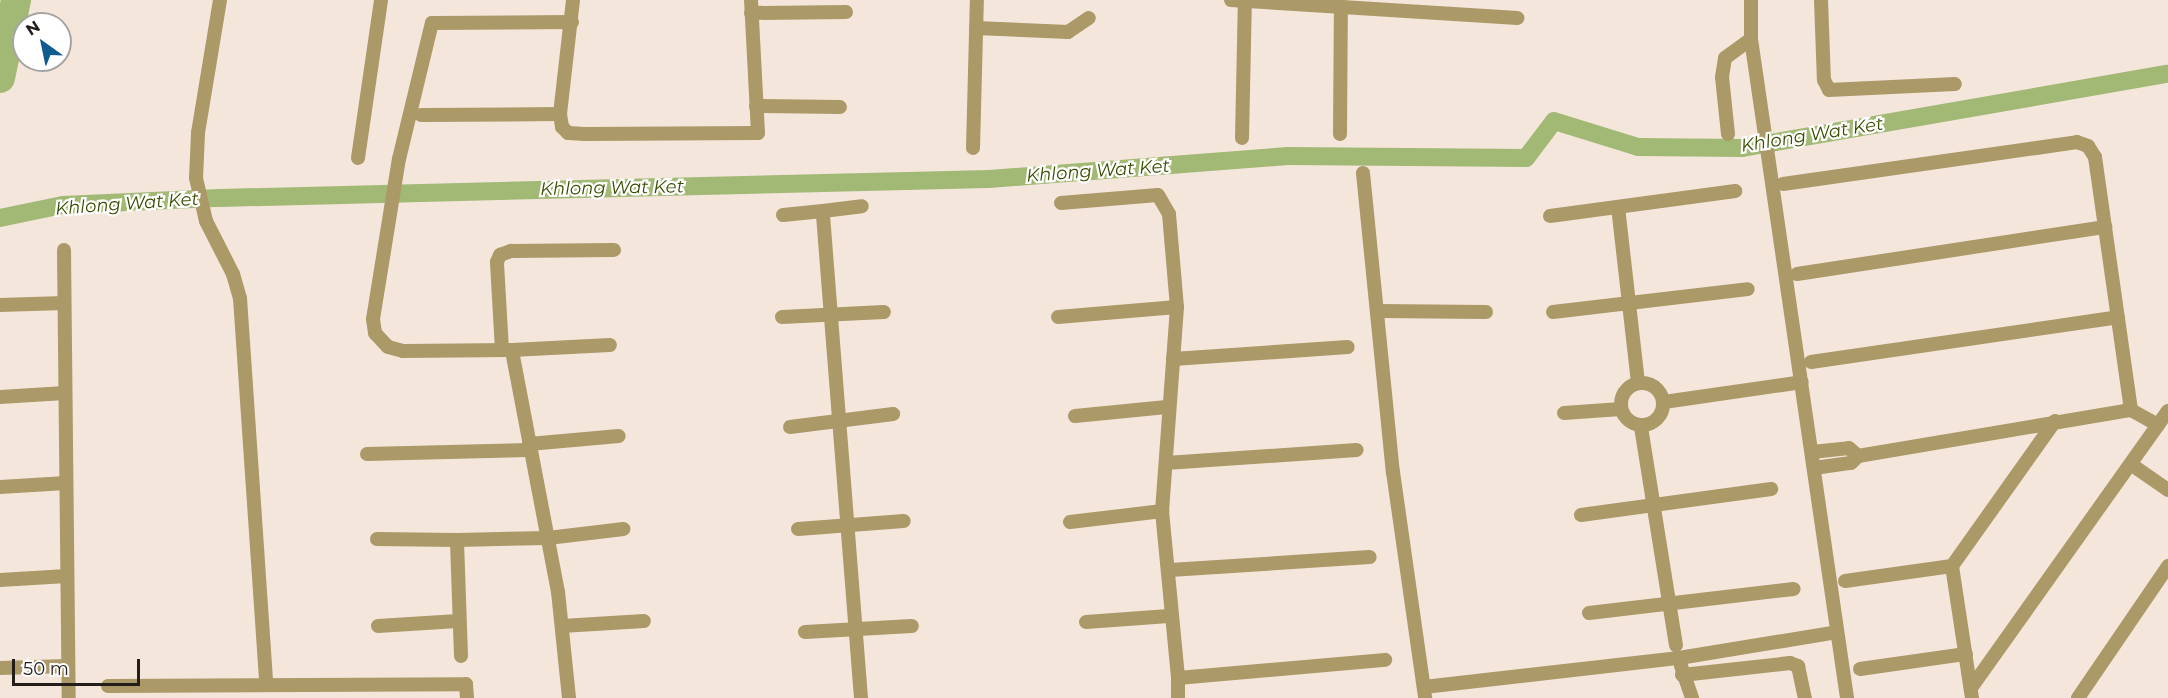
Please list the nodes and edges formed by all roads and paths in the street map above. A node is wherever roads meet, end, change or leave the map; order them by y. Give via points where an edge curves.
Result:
1 (220, 0) edge
2 (381, 0) edge
3 (573, 0) edge
4 (977, 0) edge
5 (1231, 0) edge
6 (1245, 0) edge
7 (1266, 0) edge
8 (1751, 0) edge
9 (1821, 0) edge
10 (1341, 6) junction
11 (751, 7) edge
12 (846, 12) dead end
13 (1089, 18) dead end
14 (1517, 18) dead end
15 (572, 22) junction
16 (976, 28) junction
17 (1751, 39) junction
18 (1954, 84) dead end
19 (756, 106) junction
20 (840, 107) dead end
21 (560, 114) junction
22 (421, 115) dead end
23 (1340, 134) dead end
24 (1728, 134) dead end
25 (1242, 138) dead end
26 (973, 148) dead end
27 (358, 158) dead end
28 (1362, 173) dead end
29 (1784, 184) dead end
30 (1735, 191) dead end
31 (1061, 203) dead end
32 (862, 206) dead end
33 (1618, 207) junction
34 (823, 211) junction
35 (783, 215) dead end
36 (1550, 216) dead end
37 (2105, 227) junction
38 (64, 250) dead end
39 (615, 250) dead end
40 (1797, 274) dead end
41 (1748, 289) dead end
42 (1629, 301) junction
43 (64, 303) junction
44 (0, 305) edge
45 (1177, 307) junction
46 (1378, 311) junction
47 (884, 312) dead end
48 (1486, 312) dead end
49 (1553, 312) dead end
50 (832, 315) junction
51 (782, 317) dead end
52 (1058, 317) dead end
53 (2118, 317) junction
54 (610, 345) dead end
55 (1348, 347) dead end
56 (507, 350) junction
57 (1173, 359) junction
58 (1811, 362) dead end
59 (1638, 382) junction
60 (1802, 382) junction
61 (65, 393) junction
62 (0, 397) edge
63 (1664, 402) junction
64 (1167, 407) junction
65 (1621, 410) junction
66 (2131, 410) junction
67 (2168, 411) edge
68 (1564, 413) dead end
69 (893, 414) dead end
70 (1075, 416) dead end
71 (2055, 421) junction
72 (841, 423) junction
73 (2158, 425) junction
74 (790, 427) dead end
75 (1641, 427) junction
76 (619, 436) dead end
77 (530, 447) junction
78 (1358, 450) dead end
79 (1812, 452) junction
80 (367, 454) dead end
81 (1858, 456) junction
82 (1166, 463) junction
83 (2132, 465) junction
84 (1814, 468) junction
85 (66, 483) junction
86 (0, 488) edge
87 (1771, 489) dead end
88 (2168, 490) edge
89 (1653, 504) junction
90 (1162, 511) junction
91 (1581, 515) dead end
92 (904, 521) dead end
93 (1070, 522) dead end
94 (849, 525) junction
95 (623, 529) dead end
96 (798, 529) dead end
97 (548, 538) junction
98 (377, 539) dead end
99 (457, 540) junction
100 (1370, 557) dead end
101 (1952, 566) junction
102 (2168, 566) edge
103 (1170, 570) junction
104 (67, 576) junction
105 (0, 580) edge
106 (1845, 581) dead end
107 (1794, 589) dead end
108 (1670, 604) junction
109 (1589, 613) dead end
110 (1169, 615) junction
111 (458, 621) junction
112 (645, 621) dead end
113 (1086, 622) dead end
114 (378, 626) dead end
115 (562, 626) junction
116 (912, 626) dead end
117 (856, 629) junction
118 (805, 632) dead end
119 (1837, 632) junction
120 (1678, 651) junction
121 (1966, 654) junction
122 (461, 656) dead end
123 (1385, 660) dead end
124 (68, 666) junction
125 (0, 668) edge
126 (1860, 669) dead end
127 (1682, 675) junction
128 (1178, 678) junction
129 (266, 683) junction
130 (108, 687) dead end
131 (1425, 693) edge
132 (1972, 693) edge
133 (69, 698) edge
134 (467, 698) edge
135 (569, 698) edge
136 (861, 698) edge
137 (1178, 698) edge
138 (1692, 698) edge
139 (1805, 698) edge
140 (1846, 698) edge
141 (2078, 698) edge

1 - 129 street via 198,133 196,178 206,221 233,274 240,298
2 - 27 street
3 - 15 street
4 - 16 street
5 - 6 street
6 - 7 street
6 - 25 street
7 - 10 street
8 - 17 street
9 - 18 street via 1824,80 1829,90
10 - 14 street
10 - 23 street
11 - 12 street
11 - 19 street
13 - 16 street via 1068,32
15 - 21 street
15 - 56 street via 432,23 399,159 373,319 375,333 388,347 403,351
16 - 26 street
17 - 24 street via 1725,58 1722,77
17 - 60 street
19 - 20 street
19 - 21 street via 759,133 568,133 562,127
21 - 22 street
28 - 46 street
29 - 37 street via 2077,142 2088,146 2095,157
30 - 33 street
31 - 45 street via 1158,195 1169,214
32 - 34 street
33 - 36 street
33 - 42 street
34 - 35 street
34 - 50 street
37 - 40 street
37 - 53 street
38 - 43 street
39 - 56 street via 500,255 497,262
41 - 42 street
42 - 49 street
42 - 59 street
43 - 44 street
43 - 61 street
45 - 52 street
45 - 57 street
46 - 48 street
46 - 131 street via 1393,472
47 - 50 street
50 - 51 street
50 - 72 street
53 - 58 street
53 - 66 street
54 - 56 street
55 - 57 street
56 - 77 street
57 - 64 street
59 - 63 street via 1650,383
59 - 65 street via 1625,390
60 - 63 street
60 - 79 street
61 - 62 street
61 - 85 street
63 - 75 street via 1661,414 1652,424
64 - 70 street
64 - 82 street
65 - 68 street
65 - 75 street via 1629,422
66 - 71 street
66 - 73 street
67 - 73 street
69 - 72 street
71 - 81 street
71 - 101 street
72 - 74 street
72 - 94 street
73 - 83 street
75 - 89 street
76 - 77 street
77 - 80 street
77 - 97 street
78 - 82 street
79 - 81 street via 1849,448
79 - 84 street
81 - 84 street via 1851,463
82 - 90 street
83 - 88 street
83 - 132 street
84 - 119 street
85 - 86 street
85 - 104 street
87 - 89 street
89 - 91 street
89 - 108 street
90 - 93 street
90 - 103 street
92 - 94 street
94 - 96 street
94 - 117 street
95 - 97 street
97 - 99 street
97 - 115 street
98 - 99 street
99 - 111 street
100 - 103 street
101 - 106 street
101 - 121 street
102 - 141 street
103 - 110 street
104 - 105 street
104 - 124 street
107 - 108 street
108 - 109 street
108 - 120 street
110 - 113 street
110 - 128 street
111 - 114 street
111 - 122 street
112 - 115 street
115 - 135 street
116 - 117 street
117 - 118 street
117 - 136 street
119 - 120 street
119 - 140 street
120 - 127 street
120 - 131 street
121 - 126 street
121 - 132 street
123 - 128 street
124 - 125 street
124 - 133 street
127 - 138 street
127 - 139 street via 1790,663 1798,666
128 - 137 street
129 - 130 street
129 - 134 street via 466,684

